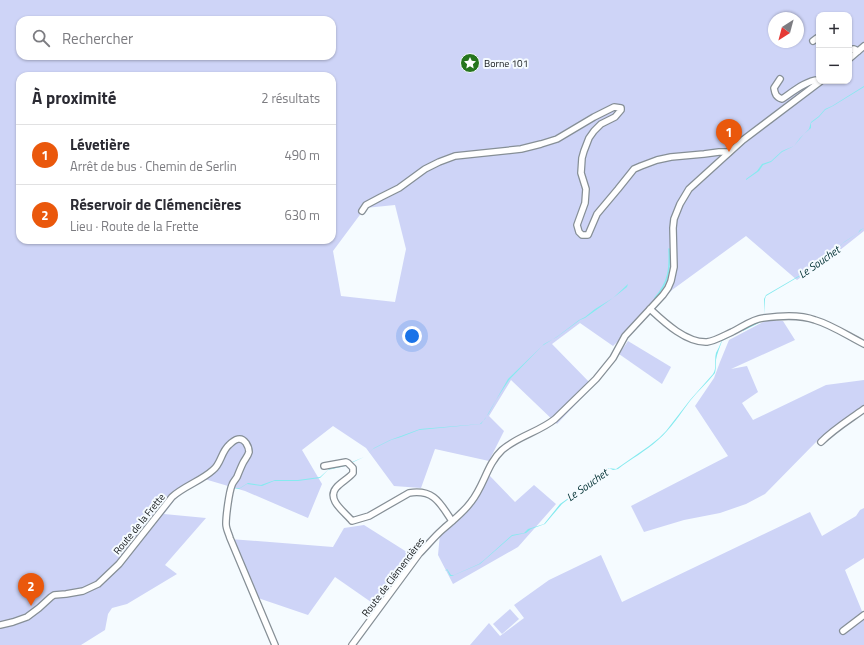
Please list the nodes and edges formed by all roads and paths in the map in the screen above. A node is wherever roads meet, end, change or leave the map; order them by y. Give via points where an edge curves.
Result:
1 (864, 46) edge
2 (852, 49) edge
3 (858, 51) junction
4 (852, 56) edge
5 (780, 79) dead end
6 (816, 79) edge
7 (816, 83) edge
8 (719, 152) junction
9 (728, 152) junction
10 (722, 159) junction
11 (362, 211) dead end
12 (650, 309) junction
13 (864, 344) edge
14 (864, 409) edge
15 (821, 442) dead end
16 (324, 466) dead end
17 (452, 521) junction
18 (864, 615) edge
19 (0, 625) edge
20 (843, 631) dead end
21 (276, 645) edge
22 (352, 645) edge

1 - 3 street
2 - 3 street
3 - 4 street
5 - 6 street via 774,88 775,94 782,99
7 - 9 street, Route de Clémencières
8 - 9 street
8 - 10 street
8 - 11 street via 671,157 634,169 597,214 588,235 582,235 576,225 585,203 582,158 594,131 621,110 614,107 557,139 522,149 475,153 439,162 366,206
9 - 10 street, Route de Clémencières
10 - 12 street, Route de Clémencières via 689,189 680,204 674,219 674,267 671,281
12 - 13 street via 662,321 693,340 707,342 761,318 785,316 815,320
12 - 17 street, Route de Clémencières via 625,336 613,358 596,379 560,414 548,424 516,440 497,456 474,498
14 - 15 street
16 - 17 street via 346,462 353,468 353,473 336,488 334,495 335,502 352,522 369,516 409,493 416,492 423,492 437,499
17 - 22 street, Route de Clémencières via 419,554
18 - 20 street
19 - 21 street, Route de la Frette via 33,613 54,595 83,591 98,584 120,564 172,497 214,470 225,450 241,438 249,447 249,453 231,488 226,525

